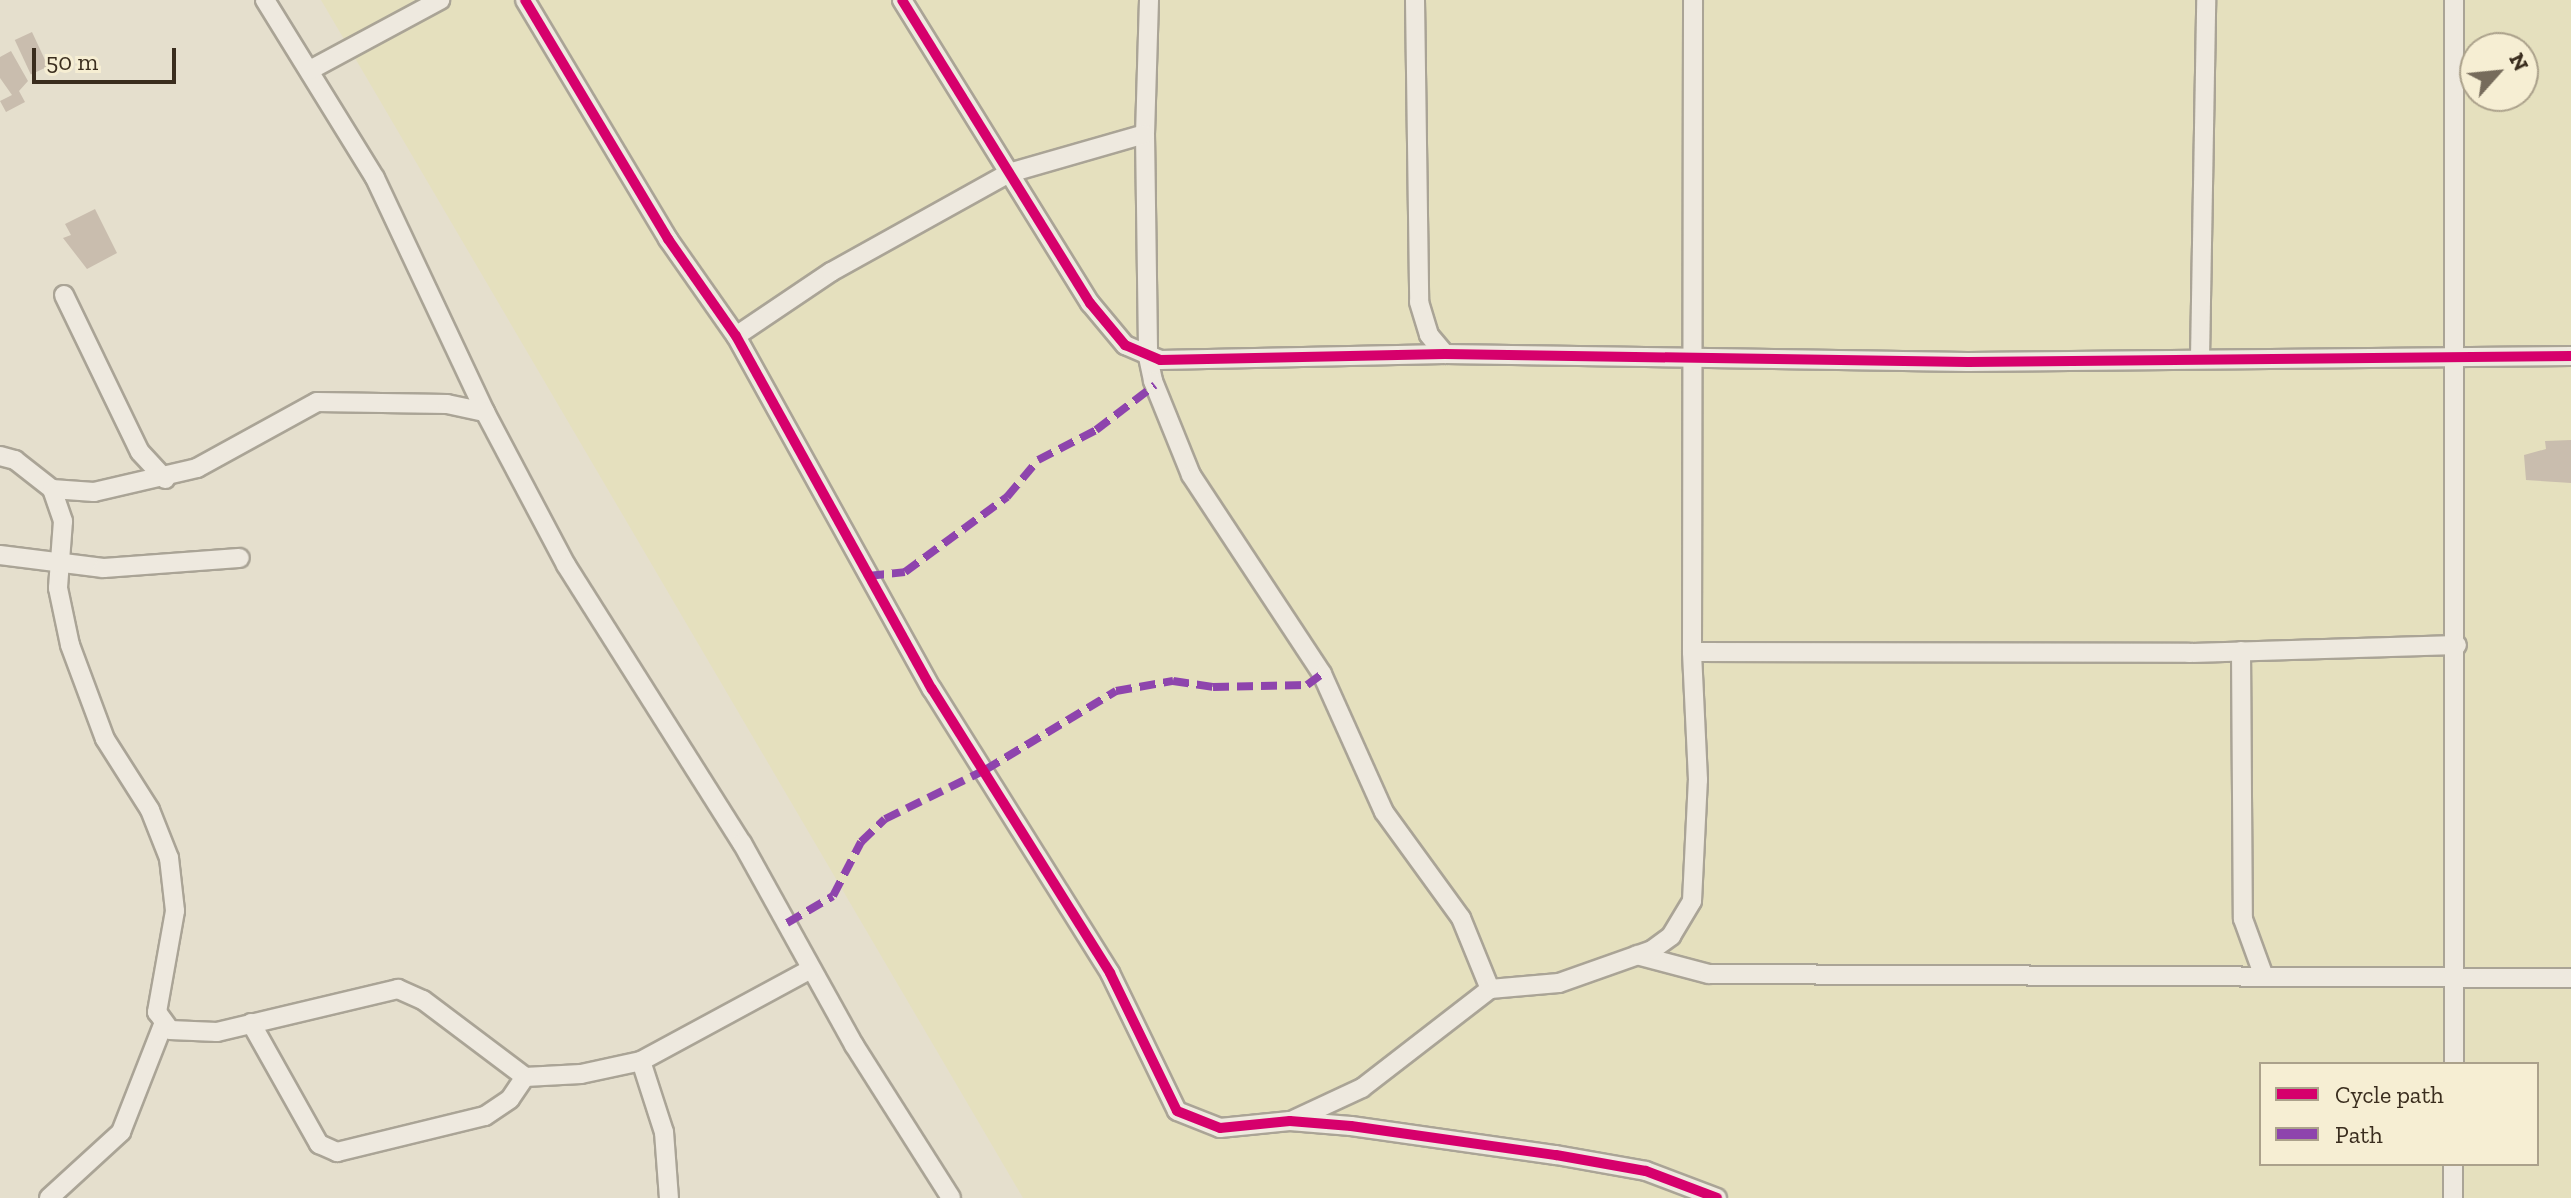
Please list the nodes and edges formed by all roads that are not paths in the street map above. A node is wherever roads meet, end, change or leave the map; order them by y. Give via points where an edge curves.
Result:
1 (265, 0) edge
2 (440, 0) edge
3 (525, 0) edge
4 (902, 0) edge
5 (1149, 0) edge
6 (1415, 0) edge
7 (1693, 0) edge
8 (2206, 0) edge
9 (2454, 0) edge
10 (310, 70) junction
11 (1145, 134) junction
12 (1009, 173) junction
13 (64, 295) dead end
14 (736, 336) junction
15 (1445, 354) junction
16 (2571, 356) edge
17 (1148, 357) junction
18 (1695, 358) junction
19 (2200, 358) junction
20 (2454, 358) junction
21 (485, 412) junction
22 (0, 456) edge
23 (165, 479) junction
24 (52, 489) junction
25 (0, 555) edge
26 (240, 558) dead end
27 (58, 562) junction
28 (2457, 645) junction
29 (2241, 651) junction
30 (1692, 652) junction
31 (1637, 955) junction
32 (811, 969) junction
33 (2263, 974) junction
34 (2571, 978) edge
35 (2454, 979) junction
36 (1490, 989) junction
37 (251, 1023) junction
38 (163, 1025) junction
39 (641, 1061) junction
40 (2454, 1062) edge
41 (525, 1077) junction
42 (1290, 1121) junction
43 (2453, 1166) edge
44 (49, 1198) edge
45 (669, 1198) edge
46 (951, 1198) edge
47 (1717, 1198) edge
48 (2453, 1198) edge

1 - 10 street
2 - 10 street
3 - 14 street via 668,239
4 - 12 street
5 - 11 street
6 - 15 street via 1419,302 1429,335
7 - 18 street
8 - 19 street
9 - 20 street
10 - 21 street via 375,178
11 - 12 street
11 - 17 street
12 - 14 street via 831,272
12 - 17 street via 1107,327
13 - 23 street via 140,452
14 - 42 street via 932,689 1118,986 1169,1100 1205,1125
15 - 17 street via 1197,363
15 - 18 street
16 - 20 street
17 - 36 street via 1191,475 1322,674 1384,812 1461,918
18 - 19 street
18 - 30 street
19 - 20 street
20 - 28 street
21 - 23 street via 447,404 317,402
21 - 32 street via 566,565 742,843
22 - 24 street via 15,460
23 - 24 street via 94,492
24 - 27 street via 63,521
25 - 27 street
26 - 27 street via 139,569
27 - 38 street via 60,607 96,717 150,810 169,858 175,911 157,1012
28 - 29 street
28 - 35 street
29 - 30 street
29 - 33 street via 2243,919
30 - 31 street via 1698,780 1692,901 1671,936
31 - 33 street via 1709,974
31 - 36 street via 1559,983
32 - 39 street
32 - 46 street
33 - 35 street
34 - 35 street
35 - 40 street
36 - 42 street via 1362,1088
37 - 38 street via 185,1035
37 - 41 street via 398,989 423,1000
37 - 41 street via 319,1144 337,1152 485,1116 510,1099
38 - 44 street via 121,1132
39 - 41 street via 593,1073
39 - 45 street via 664,1132
42 - 47 street via 1609,1164
43 - 48 street

